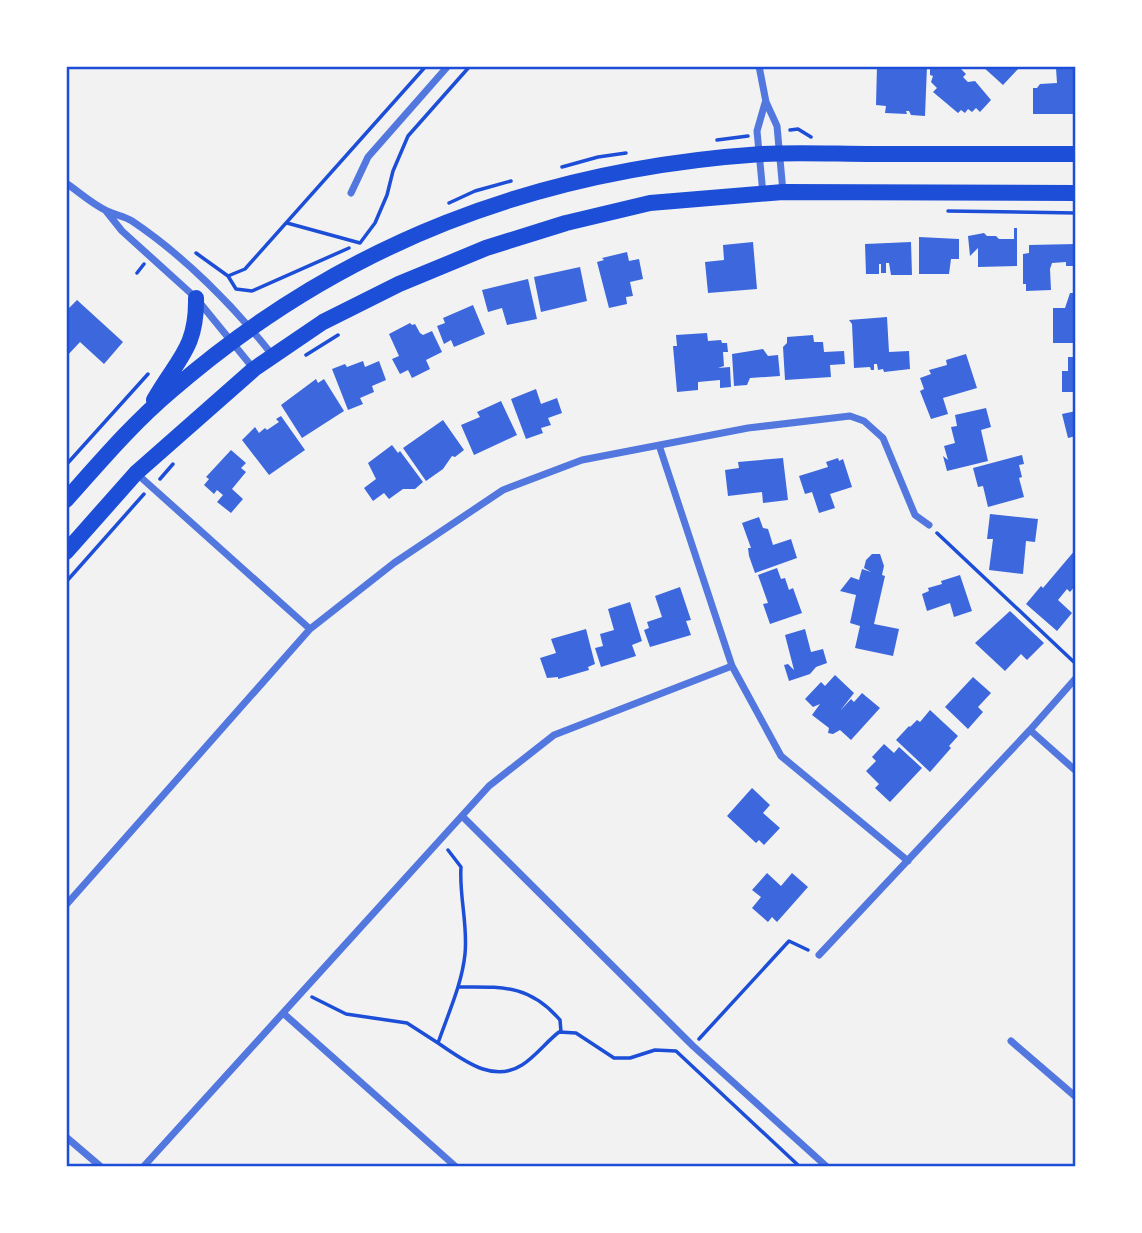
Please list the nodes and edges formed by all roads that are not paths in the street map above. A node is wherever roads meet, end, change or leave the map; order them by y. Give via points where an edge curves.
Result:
1 (448, 66) edge
2 (759, 66) edge
3 (765, 102) junction
4 (779, 153) junction
5 (1076, 154) edge
6 (759, 155) junction
7 (66, 183) edge
8 (783, 192) junction
9 (351, 193) dead end
10 (1076, 193) edge
11 (763, 194) junction
12 (105, 211) junction
13 (196, 298) junction
14 (251, 327) junction
15 (232, 341) junction
16 (273, 356) junction
17 (254, 369) junction
18 (146, 414) junction
19 (659, 445) junction
20 (136, 473) junction
21 (66, 500) edge
22 (929, 525) road end
23 (66, 552) edge
24 (310, 629) junction
25 (733, 666) junction
26 (1076, 678) edge
27 (1031, 730) junction
28 (1076, 771) edge
29 (462, 816) junction
30 (908, 861) junction
31 (66, 905) edge
32 (819, 955) road end
33 (283, 1013) junction
34 (1011, 1041) dead end
35 (1076, 1097) edge
36 (66, 1137) edge
37 (100, 1167) edge
38 (144, 1167) edge
39 (455, 1167) edge
40 (826, 1167) edge

1 - 9 street via 368,158
2 - 3 street
3 - 4 street via 777,126
3 - 6 street via 757,131
4 - 5 main road
4 - 6 main road
4 - 8 street
6 - 11 street
6 - 14 main road via 640,168 544,189 465,215 366,259
7 - 12 street
8 - 10 main road
8 - 11 main road
11 - 16 main road via 650,203 486,248 323,322
12 - 13 street
12 - 14 street via 130,219 207,283
13 - 15 street
13 - 18 main road via 197,320 187,351
14 - 15 main road
14 - 16 street
15 - 17 street
15 - 18 main road
16 - 17 main road
17 - 20 main road
18 - 21 main road
19 - 22 street via 850,415 883,438 915,514
19 - 24 street via 582,460 503,490 394,563
19 - 25 street
20 - 23 main road
20 - 24 street
24 - 31 street
25 - 29 street via 554,735 489,786
25 - 30 street via 781,756
26 - 27 street
27 - 28 street
27 - 30 street
29 - 33 street
29 - 40 street via 693,1045
30 - 32 street
33 - 38 street
33 - 39 street
34 - 35 street
36 - 37 street

